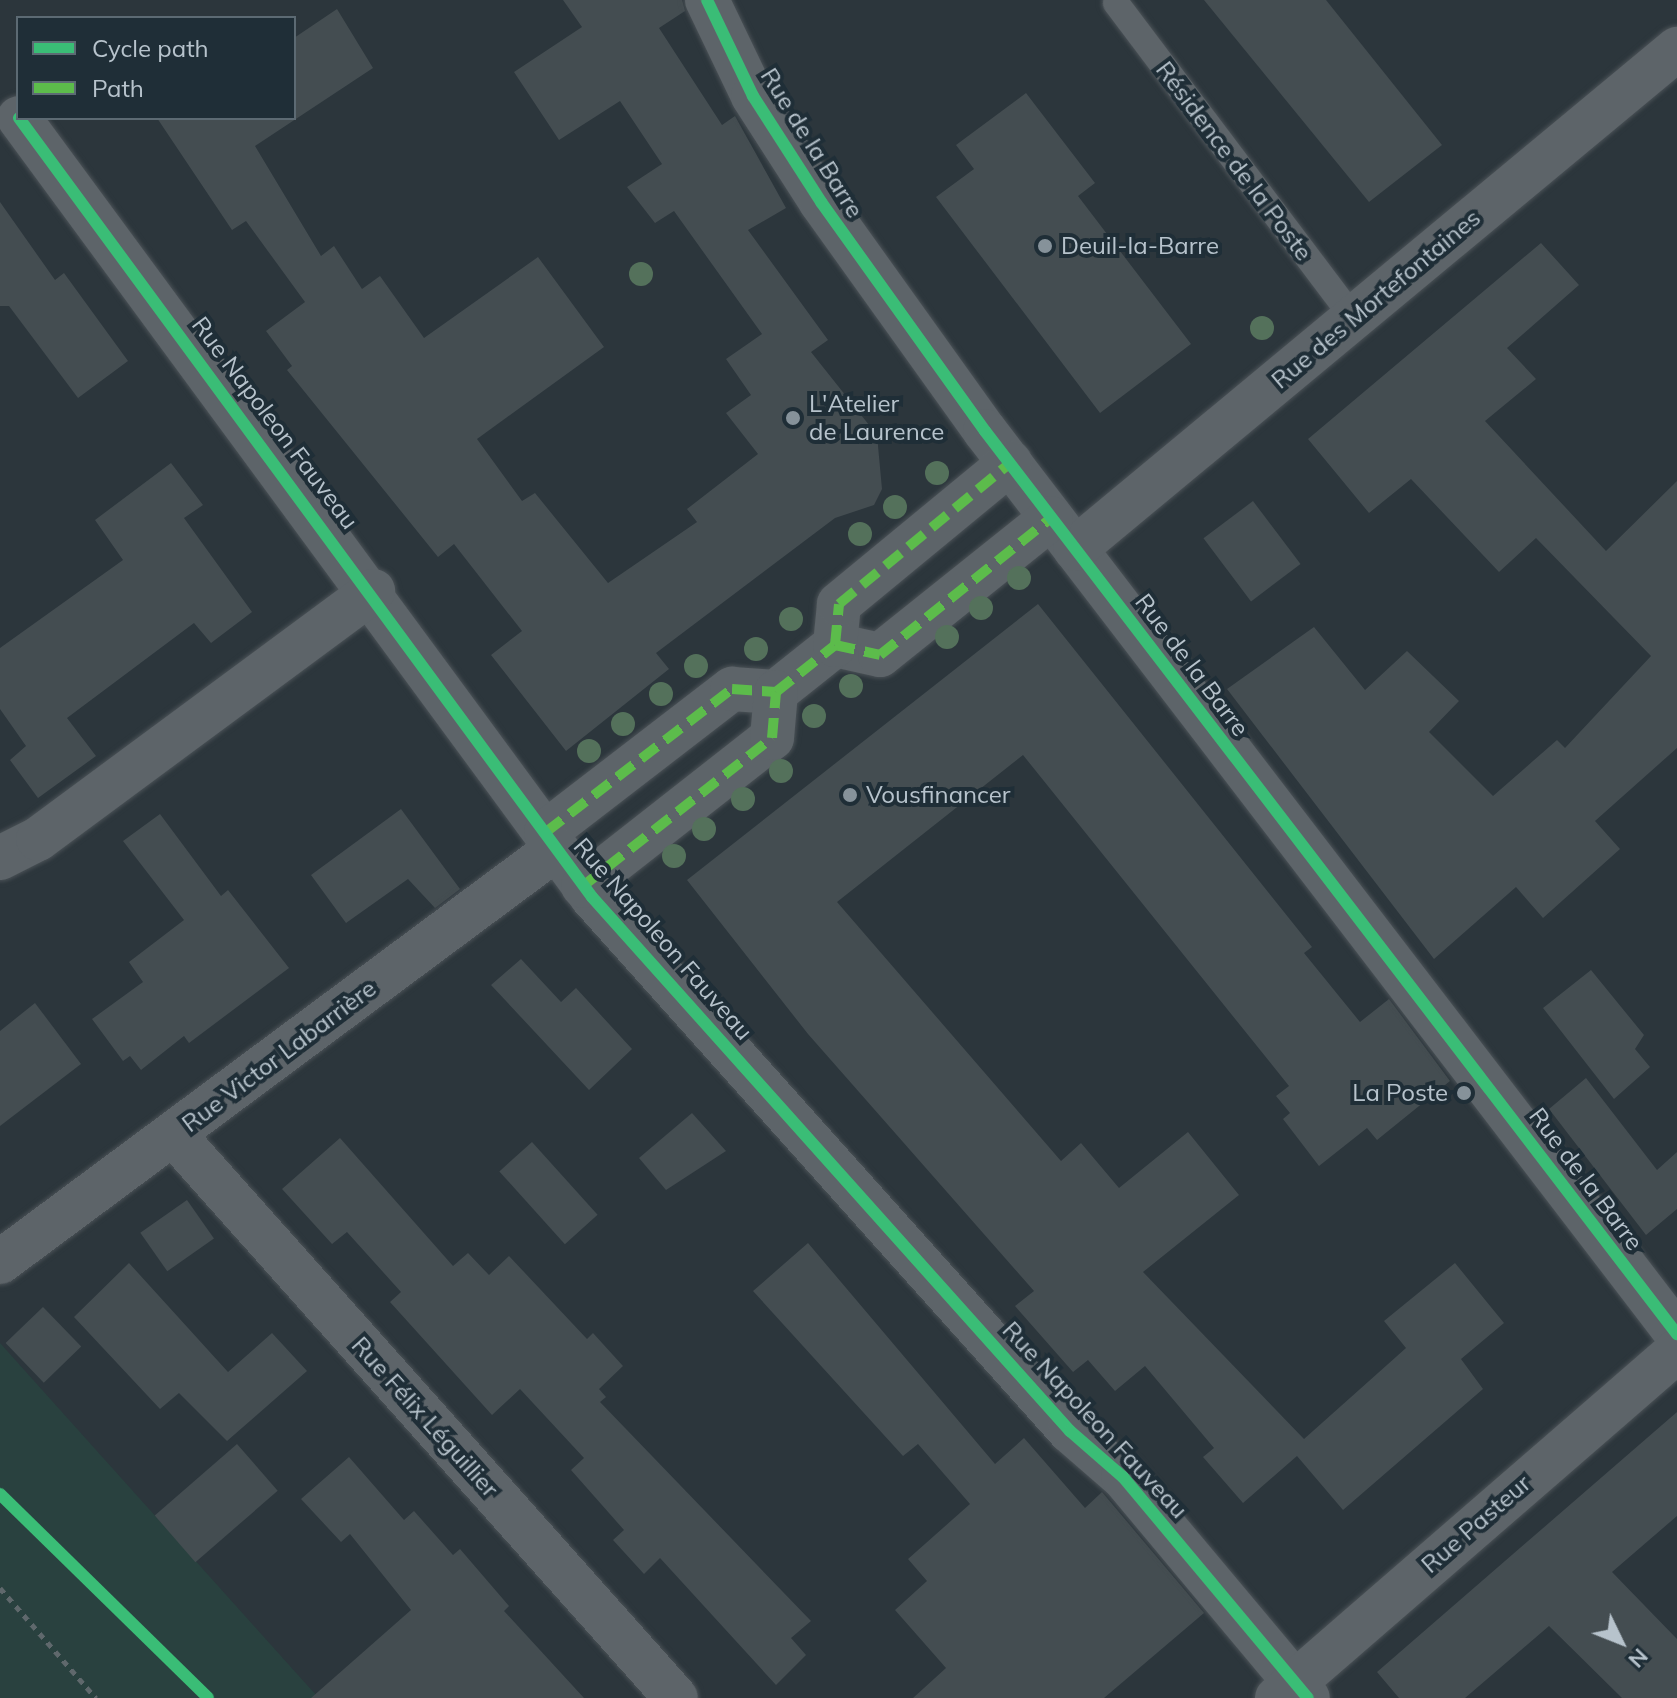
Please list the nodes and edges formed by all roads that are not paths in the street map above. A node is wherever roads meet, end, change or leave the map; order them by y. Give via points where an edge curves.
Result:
1 (707, 0) edge
2 (1116, 3) dead end
3 (1677, 49) edge
4 (0, 93) edge
5 (16, 114) edge
6 (20, 120) edge
7 (1353, 318) junction
8 (1010, 463) junction
9 (1063, 533) junction
10 (373, 591) junction
11 (835, 645) junction
12 (776, 692) junction
13 (551, 841) junction
14 (0, 858) edge
15 (583, 886) junction
16 (174, 1135) junction
17 (0, 1262) edge
18 (1677, 1334) edge
19 (1677, 1351) edge
20 (1294, 1693) edge
21 (676, 1698) edge

1 - 8 street, Rue de la Barre via 753,96 821,202
2 - 7 lane, Résidence de la Poste
3 - 7 street, Rue des Mortefontaines
4 - 5 street, Rue Napoleon Fauveau
6 - 10 street, Rue Napoleon Fauveau
7 - 9 street, Rue des Mortefontaines
8 - 9 street, Rue de la Barre
8 - 11 street via 839,604
9 - 11 street via 880,655
9 - 18 street, Rue de la Barre
10 - 13 street, Rue Napoleon Fauveau
10 - 14 street via 38,839
11 - 12 street
12 - 13 street, Rue Victor Labarrière via 732,689
12 - 15 street via 772,738
13 - 15 street, Rue Napoleon Fauveau
13 - 16 street, Rue Victor Labarrière
15 - 20 street, Rue Napoleon Fauveau via 1070,1431 1123,1477
16 - 17 street, Rue Victor Labarrière
16 - 21 street, Rue Félix Léguillier
19 - 20 street, Rue Pasteur

